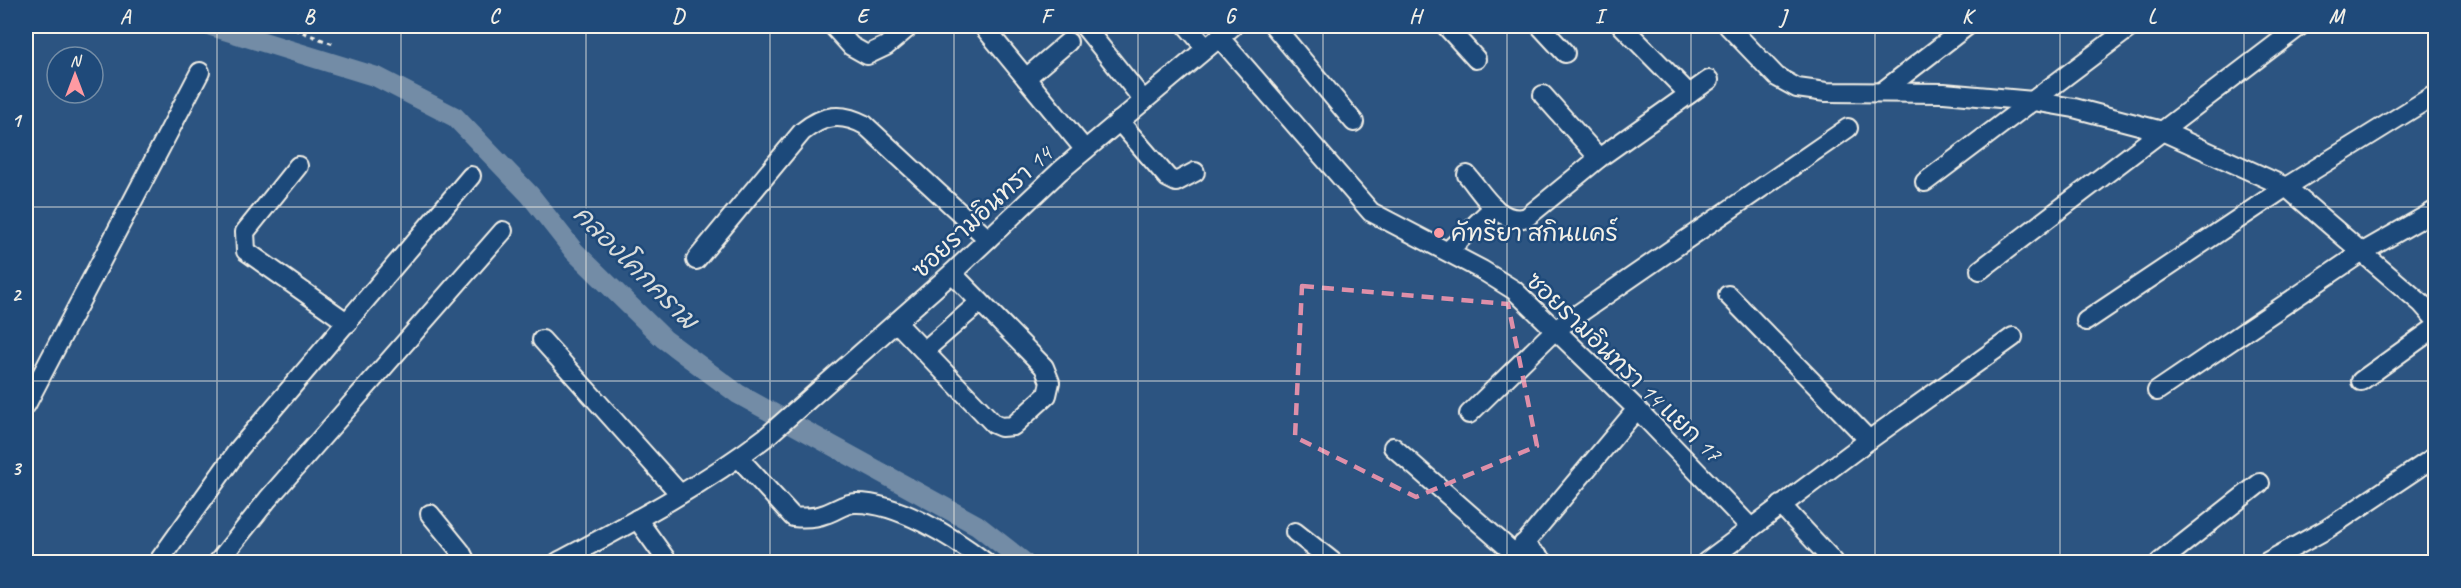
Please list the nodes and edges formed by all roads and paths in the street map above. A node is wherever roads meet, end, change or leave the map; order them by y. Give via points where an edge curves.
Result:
1 (286, 26) edge
2 (833, 26) edge
3 (910, 26) edge
4 (983, 26) edge
5 (1084, 26) edge
6 (1186, 26) edge
7 (1274, 26) edge
8 (1446, 26) edge
9 (1540, 26) edge
10 (1622, 26) edge
11 (1728, 26) edge
12 (1968, 26) edge
13 (2132, 26) edge
14 (2300, 26) edge
15 (1220, 37) edge
16 (1068, 42) dead end
17 (333, 44) dead end
18 (1565, 53) dead end
19 (1476, 58) dead end
20 (200, 72) dead end
21 (1026, 78) junction
22 (1709, 80) dead end
23 (1883, 91) junction
24 (1689, 94) junction
25 (2436, 94) edge
26 (1543, 95) dead end
27 (1144, 101) junction
28 (2033, 101) junction
29 (1119, 122) junction
30 (1354, 122) dead end
31 (1848, 128) dead end
32 (2162, 131) junction
33 (1085, 150) junction
34 (1599, 158) junction
35 (298, 166) dead end
36 (1195, 172) dead end
37 (1467, 175) dead end
38 (471, 176) dead end
39 (2273, 181) junction
40 (1925, 182) dead end
41 (1494, 207) junction
42 (2436, 210) edge
43 (503, 231) dead end
44 (988, 239) junction
45 (1448, 251) junction
46 (2361, 253) junction
47 (696, 260) dead end
48 (1980, 270) dead end
49 (952, 273) junction
50 (1728, 295) dead end
51 (980, 302) junction
52 (2436, 320) edge
53 (2086, 321) dead end
54 (348, 323) junction
55 (897, 323) junction
56 (2436, 327) edge
57 (1555, 330) junction
58 (2013, 337) dead end
59 (542, 340) dead end
60 (925, 350) junction
61 (2361, 381) dead end
62 (2157, 391) dead end
63 (26, 405) edge
64 (1637, 409) junction
65 (1469, 414) dead end
66 (1869, 440) junction
67 (1394, 447) dead end
68 (2436, 456) edge
69 (739, 458) junction
70 (2260, 483) dead end
71 (680, 494) junction
72 (1781, 505) junction
73 (430, 514) dead end
74 (637, 519) junction
75 (1751, 528) junction
76 (1295, 532) dead end
77 (1516, 554) edge
78 (1829, 561) edge
79 (158, 562) edge
80 (218, 562) edge
81 (466, 562) edge
82 (558, 562) edge
83 (668, 562) edge
84 (985, 562) edge
85 (1333, 562) edge
86 (1544, 562) edge
87 (1706, 562) edge
88 (2160, 562) edge
89 (2267, 562) edge

1 - 17 path
2 - 3 street via 851,46 867,54 886,46
4 - 21 street
5 - 27 street
6 - 15 street, ซอยรามอินทรา 14 แยก 17
7 - 30 street
8 - 19 street
9 - 18 street
10 - 24 street
11 - 23 street via 1777,77 1797,88
12 - 23 street
13 - 28 street
14 - 32 street
15 - 27 street, ซอยรามอินทรา 14
15 - 45 street, ซอยรามอินทรา 14 แยก 17 via 1371,212
16 - 21 street
20 - 63 street
21 - 33 street
22 - 24 street
23 - 28 street
24 - 34 street
25 - 39 street
26 - 34 street
27 - 29 street, ซอยรามอินทรา 14
28 - 32 street
28 - 40 street
29 - 33 street, ซอยรามอินทรา 14
29 - 36 street via 1168,178 1176,183
31 - 57 street
32 - 39 street
32 - 48 street
33 - 44 street, ซอยรามอินทรา 14
34 - 41 street via 1527,217 1516,221 1504,217
35 - 54 street via 245,232 244,246
37 - 41 street
38 - 54 street
39 - 46 street
39 - 53 street
41 - 45 street
42 - 46 street
43 - 80 street via 268,499
44 - 47 street via 865,125 851,117 830,116 816,120 802,132
44 - 49 street, ซอยรามอินทรา 14
45 - 57 street, ซอยรามอินทรา 14 แยก 17 via 1514,290
46 - 52 street
46 - 62 street
49 - 51 street
49 - 55 street, ซอยรามอินทรา 14
50 - 66 street
51 - 60 street
51 - 60 street via 1044,368 1050,382 1047,395 1013,426 1001,427 989,420
54 - 79 street via 238,450
55 - 60 street
55 - 69 street, ซอยรามอินทรา 14
56 - 61 street
57 - 64 street, ซอยรามอินทรา 14 แยก 17
57 - 65 street
58 - 66 street
59 - 71 street
64 - 75 street, ซอยรามอินทรา 14 แยก 17
64 - 77 street
66 - 72 street
67 - 77 street
68 - 89 street via 2327,529
69 - 71 street, ซอยรามอินทรา 14
69 - 84 street via 793,517 823,515 854,503 875,505 959,542
70 - 88 street
71 - 74 street, ซอยรามอินทรา 14
72 - 75 street
72 - 78 street
73 - 81 street
74 - 82 street, ซอยรามอินทรา 14
74 - 83 street
75 - 87 street
76 - 85 street
77 - 86 street

